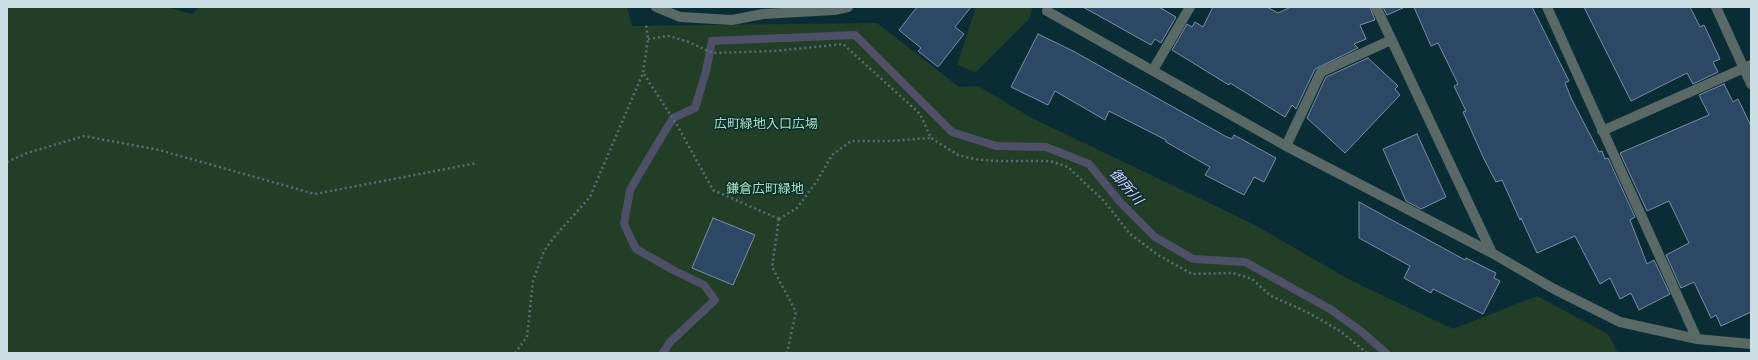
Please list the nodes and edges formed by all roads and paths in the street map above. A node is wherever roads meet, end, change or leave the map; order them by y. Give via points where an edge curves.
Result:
1 (656, 7) edge
2 (848, 7) edge
3 (1048, 7) edge
4 (1190, 7) edge
5 (1376, 7) edge
6 (1547, 7) edge
7 (1716, 7) edge
8 (763, 10) edge
9 (646, 22) dead end
10 (648, 39) junction
11 (1391, 40) junction
12 (1747, 66) edge
13 (1153, 70) junction
14 (643, 73) junction
15 (1751, 84) edge
16 (1602, 131) junction
17 (931, 138) junction
18 (1286, 146) junction
19 (7, 162) edge
20 (477, 163) dead end
21 (779, 219) junction
22 (1492, 252) junction
23 (1697, 339) junction
24 (1751, 344) edge
25 (515, 353) edge
26 (787, 353) edge
27 (1367, 353) edge

1 - 8 street via 680,17 732,20
2 - 8 street via 834,10
3 - 13 street via 1047,12
4 - 13 street
5 - 11 street
6 - 16 street
7 - 12 street
9 - 10 path
10 - 14 path
10 - 17 path via 668,36 712,53 775,51 843,44 920,114
11 - 18 street via 1321,72
11 - 22 street
12 - 15 street
12 - 16 street
13 - 18 street
14 - 21 path via 713,190
14 - 25 path via 590,197 544,251 533,281 527,337
16 - 23 street
17 - 21 path via 851,141 832,156 797,208
17 - 27 path via 958,155 974,159 1050,161 1068,167 1104,201 1130,234 1158,255 1192,274 1233,273 1252,279 1271,296 1307,312 1340,331
18 - 22 street
19 - 20 path via 27,153 84,136 159,150 315,194
21 - 26 path via 772,267 796,312
22 - 23 street via 1554,289 1620,322
23 - 24 street

